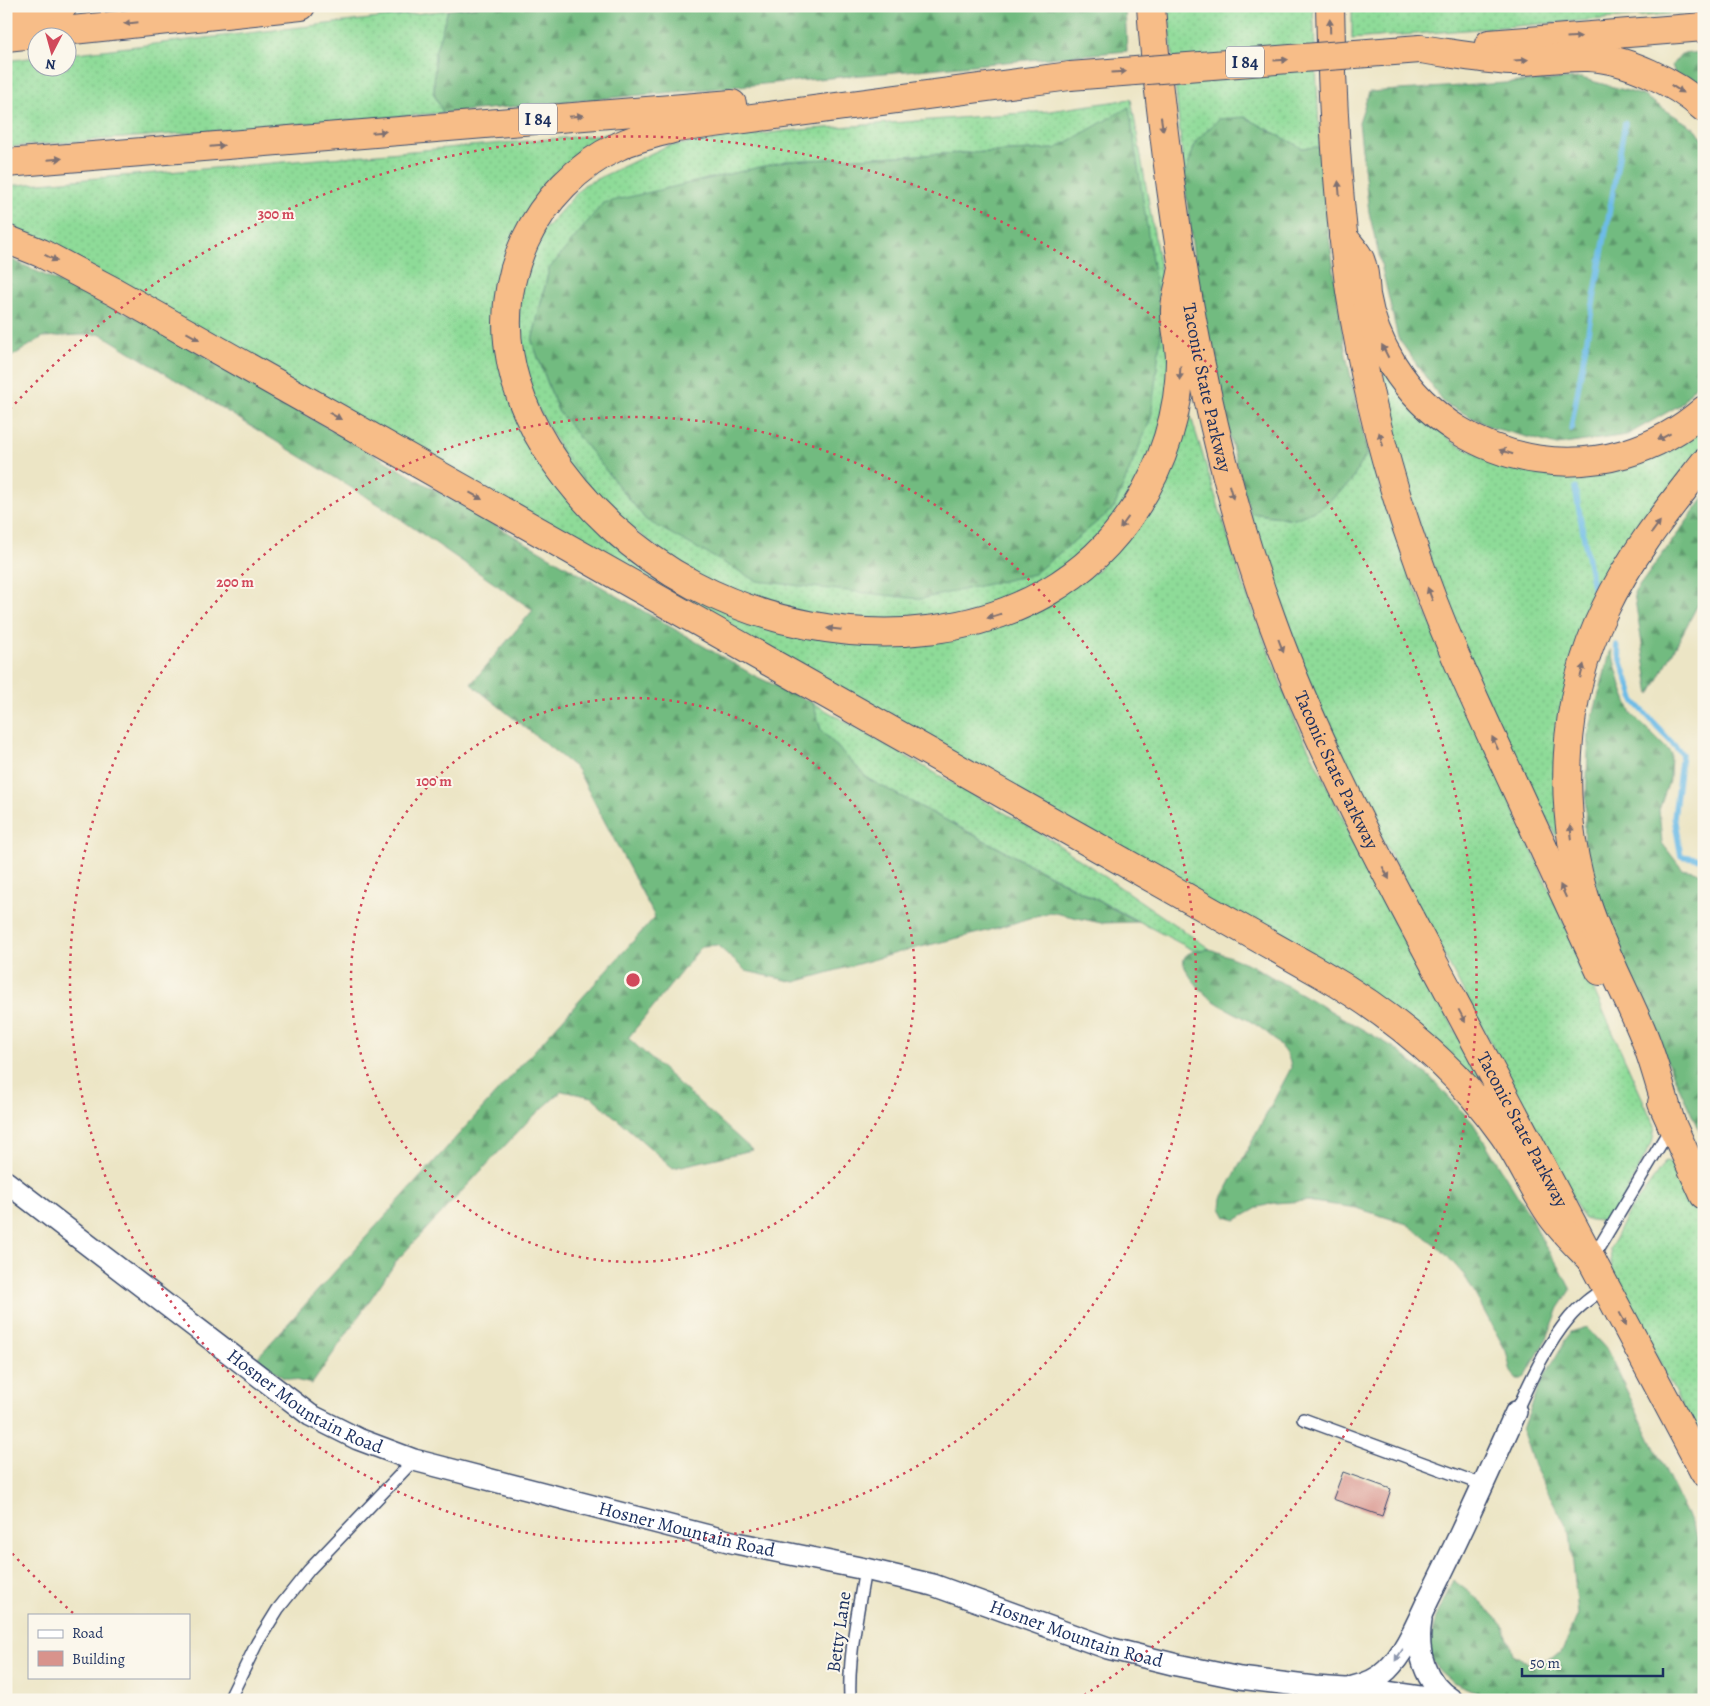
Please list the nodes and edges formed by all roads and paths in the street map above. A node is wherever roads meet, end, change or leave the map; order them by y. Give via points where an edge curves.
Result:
1 (63, 6) edge
2 (301, 6) edge
3 (1151, 6) edge
4 (1330, 6) edge
5 (6, 20) edge
6 (1704, 28) edge
7 (6, 37) edge
8 (1420, 49) junction
9 (1070, 76) junction
10 (1704, 108) edge
11 (6, 163) edge
12 (1343, 236) junction
13 (6, 238) edge
14 (1182, 273) junction
15 (1704, 410) edge
16 (1704, 463) edge
17 (1672, 1126) junction
18 (6, 1182) edge
19 (1704, 1195) edge
20 (1592, 1260) junction
21 (1606, 1287) junction
22 (1516, 1412) joint
23 (1304, 1418) dead end
24 (414, 1460) junction
25 (1704, 1472) edge
26 (1483, 1485) junction
27 (865, 1569) junction
28 (1422, 1612) junction
29 (1348, 1688) junction
30 (228, 1700) edge
31 (850, 1700) edge
32 (1441, 1700) edge
33 (1452, 1700) edge

1 - 5 highway
2 -> 7 highway
3 -> 14 highway, Taconic State Parkway via 1157,84
12 -> 4 highway via 1332,87
8 -> 6 highway, I 84
9 -> 8 highway, I 84, bridge
8 -> 10 highway via 1511,61 1588,57 1616,62 1672,85
11 -> 9 highway, I 84
14 -> 9 highway via 1174,310 1180,356 1176,407 1165,448 1136,508 1100,553 1077,574 1023,606 955,626 887,632 814,627 732,603 695,586 658,564 596,511 552,458 535,429 521,401 512,372 506,314 510,285 529,232 544,210 559,190 598,157 649,134 677,128
15 -> 12 highway via 1662,439 1604,459 1542,460 1480,443 1454,428 1424,404 1393,364 1376,332 1366,297 1362,263
17 -> 12 highway via 1467,683 1416,557 1377,425 1362,359
13 -> 20 highway via 113,291 1366,1001 1422,1044 1476,1099 1504,1135 1551,1216
14 -> 20 highway, Taconic State Parkway via 1230,488 1250,557 1295,682 1352,807
17 -> 16 highway via 1642,1031 1596,929 1581,882 1569,819 1568,759 1572,716 1581,675 1604,610 1639,551
17 - 19 highway
17 - 20 lane
18 - 24 street, Hosner Mountain Road via 310,1415 358,1439
20 - 21 highway, Taconic State Parkway
21 - 22 lane via 1582,1305 1562,1327
21 -> 25 highway, Taconic State Parkway
22 - 26 street
23 - 26 lane
24 - 27 street, Hosner Mountain Road via 736,1543
24 - 30 lane via 309,1570 278,1609
26 - 28 street
27 - 29 street, Hosner Mountain Road via 933,1585 1108,1648 1168,1663 1240,1678
27 - 31 lane, Betty Lane via 854,1638
28 -> 29 street via 1388,1670 1370,1681
28 - 33 street via 1419,1638 1424,1667 1438,1689
29 - 32 street, Hosner Mountain Road

